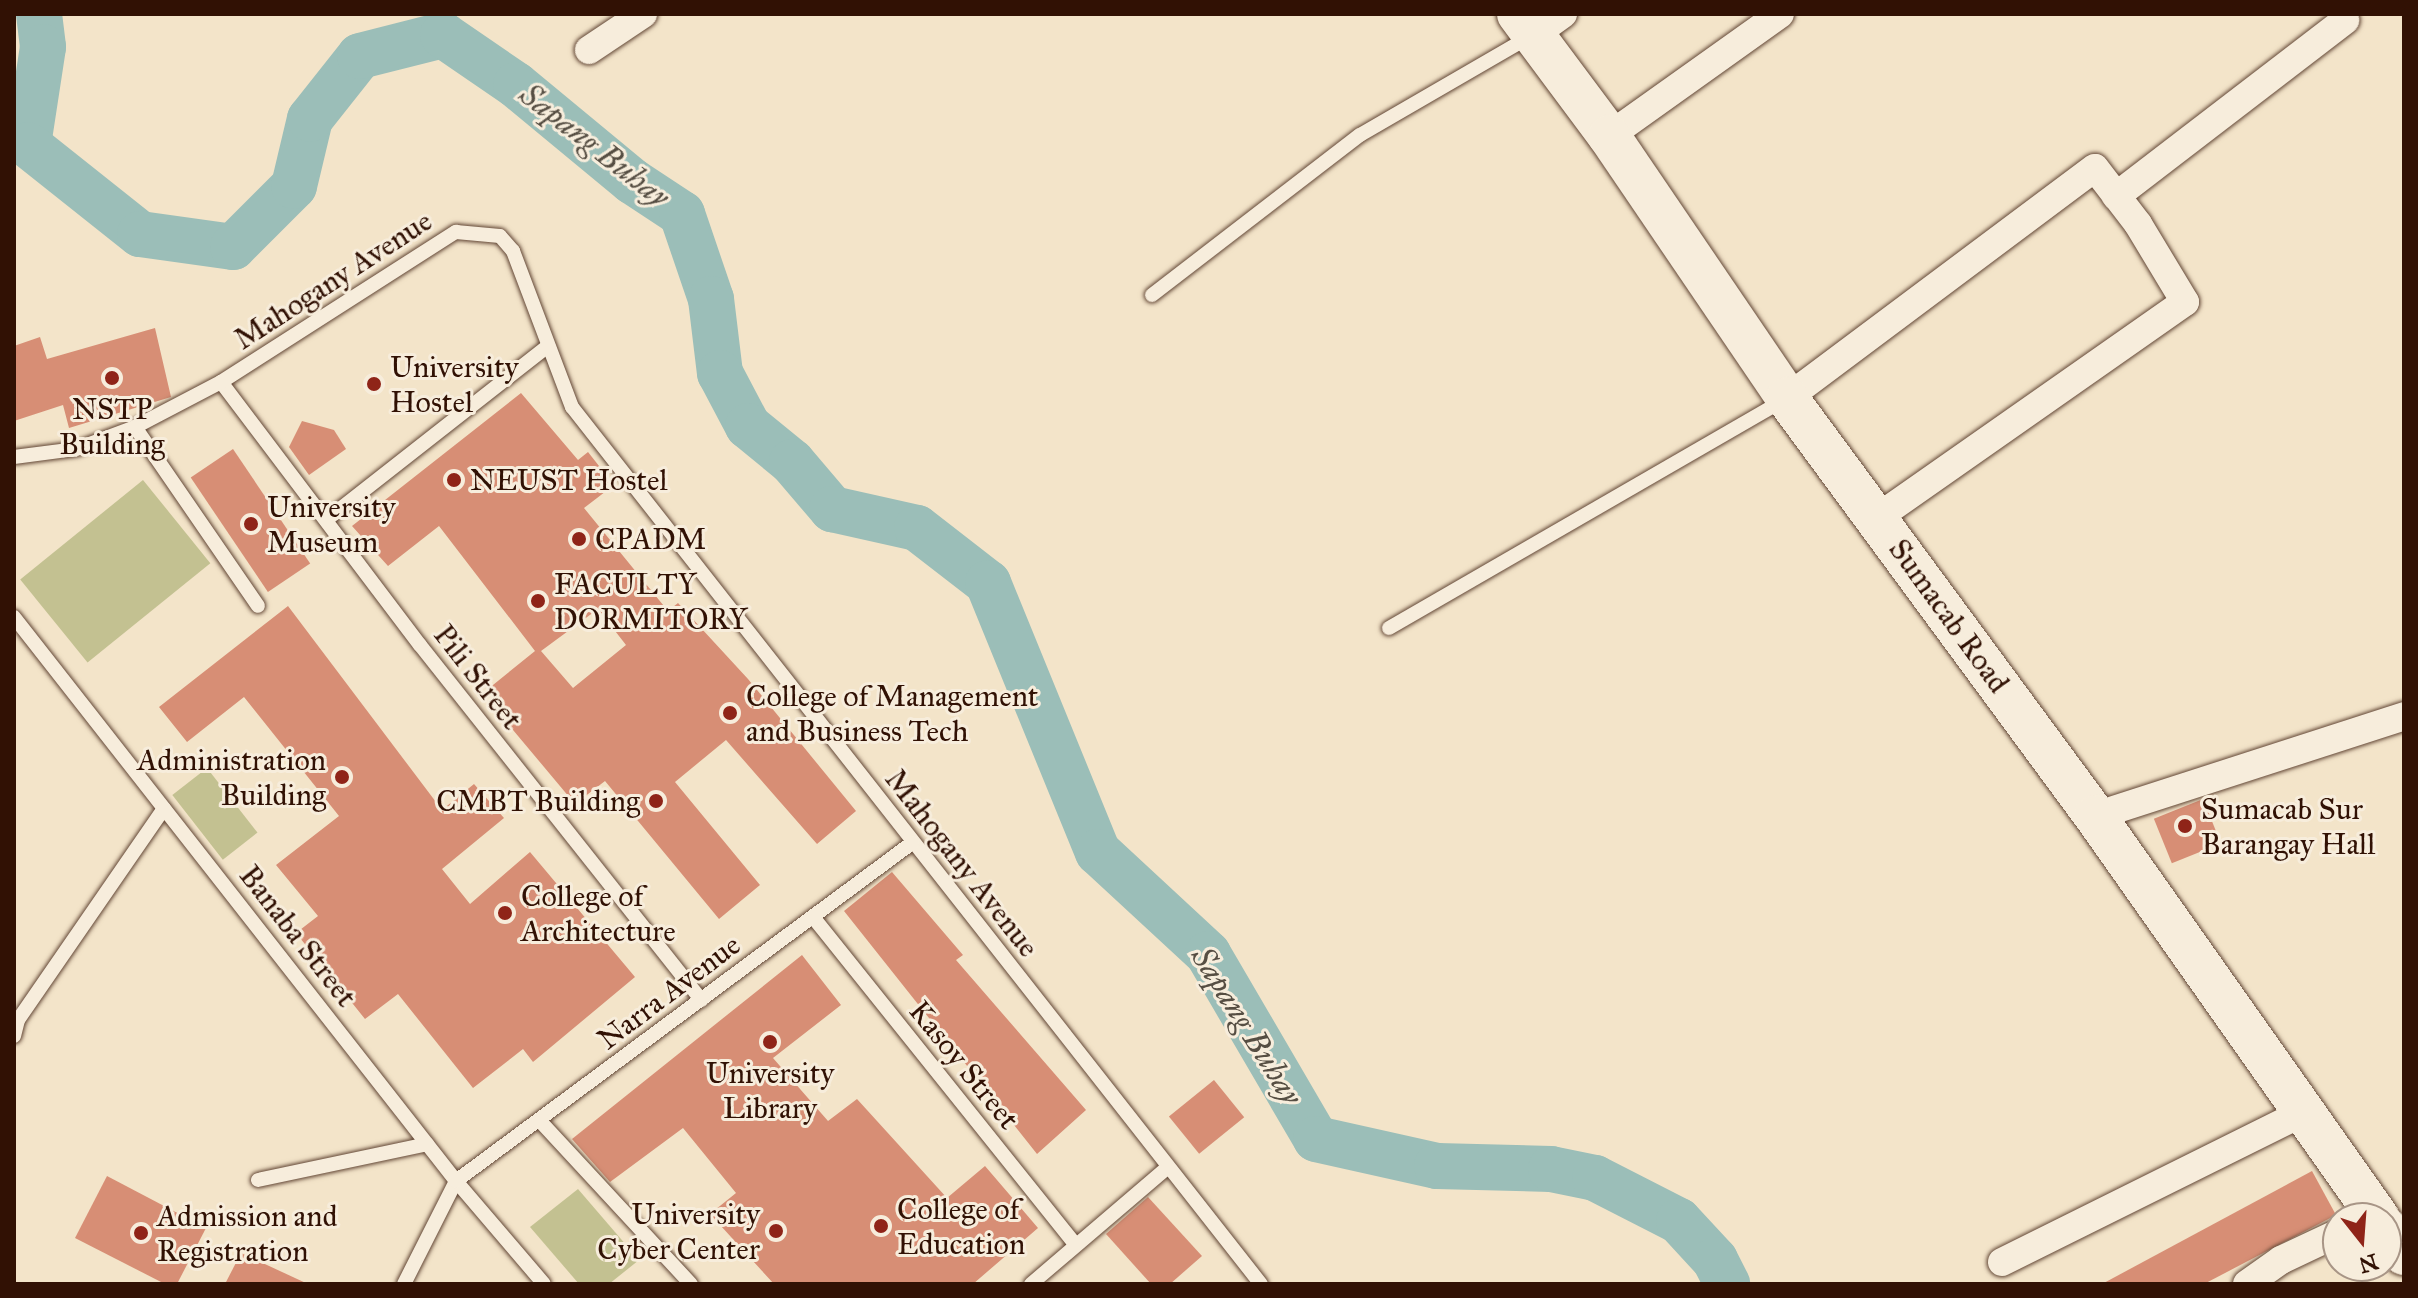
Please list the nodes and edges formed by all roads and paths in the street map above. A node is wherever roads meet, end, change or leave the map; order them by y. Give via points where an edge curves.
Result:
1 (643, 14) edge
2 (1780, 14) edge
3 (2345, 20) dead end
4 (1538, 21) edge
5 (589, 50) dead end
6 (1609, 136) junction
7 (2116, 196) junction
8 (1152, 295) dead end
9 (548, 346) junction
10 (221, 382) junction
11 (1787, 398) junction
12 (135, 427) junction
13 (14, 457) edge
14 (1877, 518) junction
15 (326, 520) junction
16 (258, 606) dead end
17 (14, 617) edge
18 (1389, 628) dead end
19 (2404, 716) edge
20 (164, 808) junction
21 (2095, 816) junction
22 (912, 843) junction
23 (813, 917) junction
24 (701, 1000) junction
25 (14, 1036) edge
26 (2306, 1111) junction
27 (540, 1121) junction
28 (427, 1144) junction
29 (1168, 1167) junction
30 (258, 1180) dead end
31 (456, 1181) junction
32 (2367, 1202) edge
33 (2322, 1241) edge
34 (1075, 1244) junction
35 (2002, 1262) dead end
36 (404, 1284) edge
37 (544, 1284) edge
38 (691, 1284) edge
39 (1031, 1284) edge
40 (1261, 1284) edge
41 (2247, 1284) edge

1 - 5 street
2 - 6 street
3 - 7 street
4 - 6 main road, Sumacab Road
4 - 8 lane via 1360,135
6 - 11 main road, Sumacab Road
7 - 11 street via 2095,168
7 - 14 street via 2185,302
9 - 10 lane, Mahogany Avenue via 513,251 500,236 456,232
9 - 15 lane
9 - 22 lane, Mahogany Avenue via 572,407
10 - 12 lane, Mahogany Avenue
10 - 15 lane, Pili Street
11 - 14 main road, Sumacab Road
11 - 18 lane
12 - 13 lane, Mahogany Avenue via 76,449
12 - 16 lane
14 - 21 main road, Sumacab Road
15 - 24 lane, Pili Street
17 - 20 lane, Banaba Street
19 - 21 street
20 - 25 lane via 18,1020
20 - 28 lane, Banaba Street
21 - 26 main road, Sumacab Road via 2264,1060
22 - 23 lane, Narra Avenue
22 - 29 lane, Mahogany Avenue
23 - 24 lane, Narra Avenue
23 - 34 lane, Kasoy Street
24 - 27 lane, Narra Avenue
26 - 32 main road, Sumacab Road
26 - 35 street
27 - 31 lane, Narra Avenue
27 - 38 lane
28 - 30 lane
28 - 31 lane, Banaba Street
29 - 34 lane
29 - 40 lane, Mahogany Avenue
31 - 36 lane
31 - 37 lane, Banaba Street
33 - 41 street
34 - 39 lane

